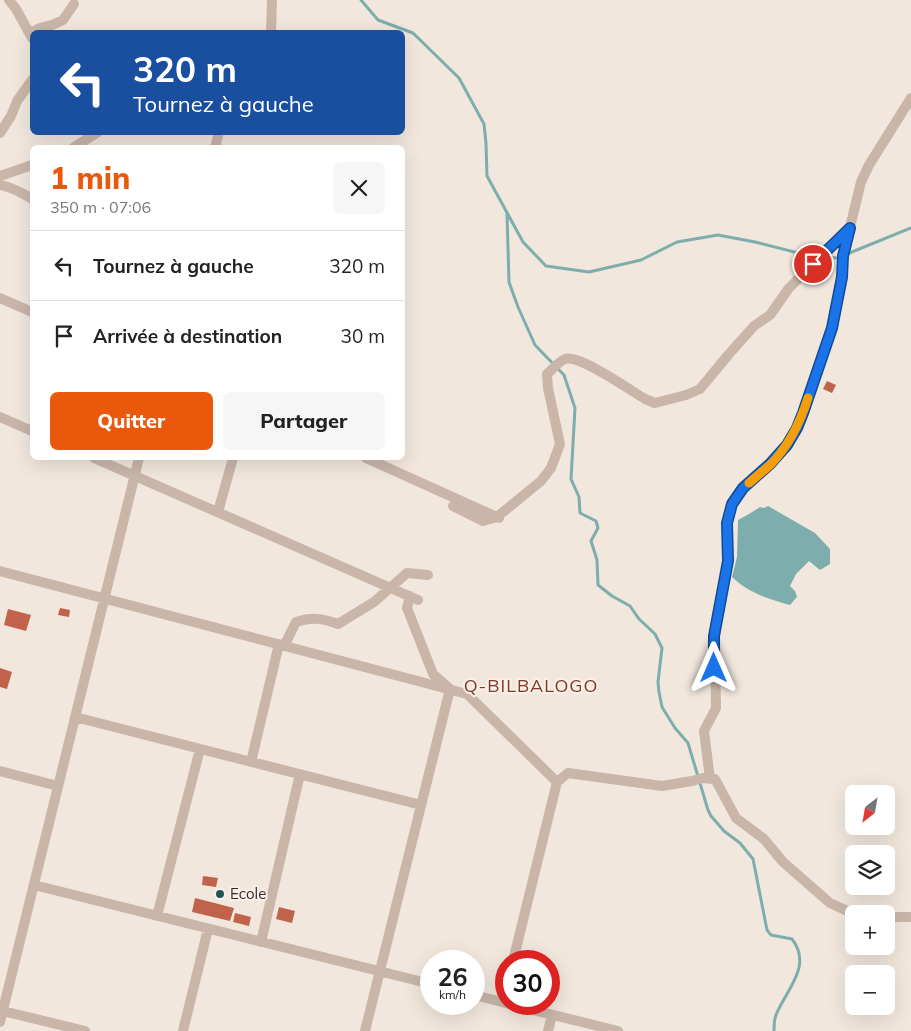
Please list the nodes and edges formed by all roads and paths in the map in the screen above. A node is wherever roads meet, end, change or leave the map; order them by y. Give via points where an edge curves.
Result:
1 (9, 0) edge
2 (272, 0) edge
3 (74, 4) dead end
4 (38, 30) edge
5 (271, 30) edge
6 (30, 34) edge
7 (30, 83) edge
8 (911, 98) edge
9 (0, 133) edge
10 (93, 135) edge
11 (78, 145) edge
12 (30, 166) edge
13 (0, 176) edge
14 (0, 185) edge
15 (30, 199) edge
16 (850, 228) junction
17 (0, 298) edge
18 (30, 311) edge
19 (0, 417) edge
20 (30, 430) edge
21 (99, 460) edge
22 (139, 460) edge
23 (232, 460) edge
24 (370, 460) edge
25 (135, 476) junction
26 (453, 506) dead end
27 (218, 512) junction
28 (499, 518) junction
29 (0, 571) edge
30 (428, 575) dead end
31 (390, 587) junction
32 (104, 599) junction
33 (282, 645) junction
34 (450, 689) junction
35 (75, 717) junction
36 (200, 749) junction
37 (251, 762) junction
38 (0, 771) edge
39 (300, 774) junction
40 (706, 778) junction
41 (558, 782) junction
42 (58, 786) junction
43 (421, 805) junction
44 (34, 885) junction
45 (845, 910) edge
46 (157, 916) junction
47 (911, 917) edge
48 (895, 918) edge
49 (208, 929) junction
50 (261, 942) junction
51 (516, 950) edge
52 (380, 972) junction
53 (420, 981) edge
54 (3, 1011) junction
55 (552, 1015) joint
56 (0, 1022) edge
57 (85, 1031) edge
58 (183, 1031) edge
59 (366, 1031) edge
60 (548, 1031) edge
61 (618, 1031) edge

1 - 6 street
2 - 5 street
3 - 4 street via 64,20
7 - 9 street
8 - 16 street via 869,164 861,182
10 - 11 street
12 - 13 street
14 - 15 street
16 - 28 street via 789,288 770,316 754,326 700,389 655,403 572,358 564,359 555,366 547,374 560,444 551,468
16 - 40 street via 832,328 800,421 770,464 743,488 732,504 727,523 728,561 714,636 716,708 704,731
17 - 18 street
19 - 20 street
21 - 25 street
22 - 25 street
23 - 27 street
24 - 28 street
25 - 27 street
25 - 32 street
26 - 28 street via 483,522
27 - 31 street
29 - 32 street
30 - 31 street via 407,574
31 - 33 street via 374,602 338,624 325,619 296,622
31 - 34 street via 414,598 407,608 433,674
32 - 33 street
32 - 35 street
33 - 34 street
33 - 37 street
34 - 41 street via 468,694
34 - 43 street
35 - 36 street
35 - 42 street
36 - 37 street
36 - 46 street
37 - 39 street
38 - 42 street
39 - 43 street
39 - 50 street
40 - 41 street via 662,786 568,773
40 - 45 street via 715,779 736,818 764,839 782,862 830,903
41 - 51 street
42 - 44 street
43 - 52 street
44 - 46 street
44 - 54 street
46 - 49 street
47 - 48 street
49 - 50 street
49 - 58 street
50 - 52 street
52 - 53 street
52 - 59 street
54 - 56 street
54 - 57 street
55 - 60 street
55 - 61 street

